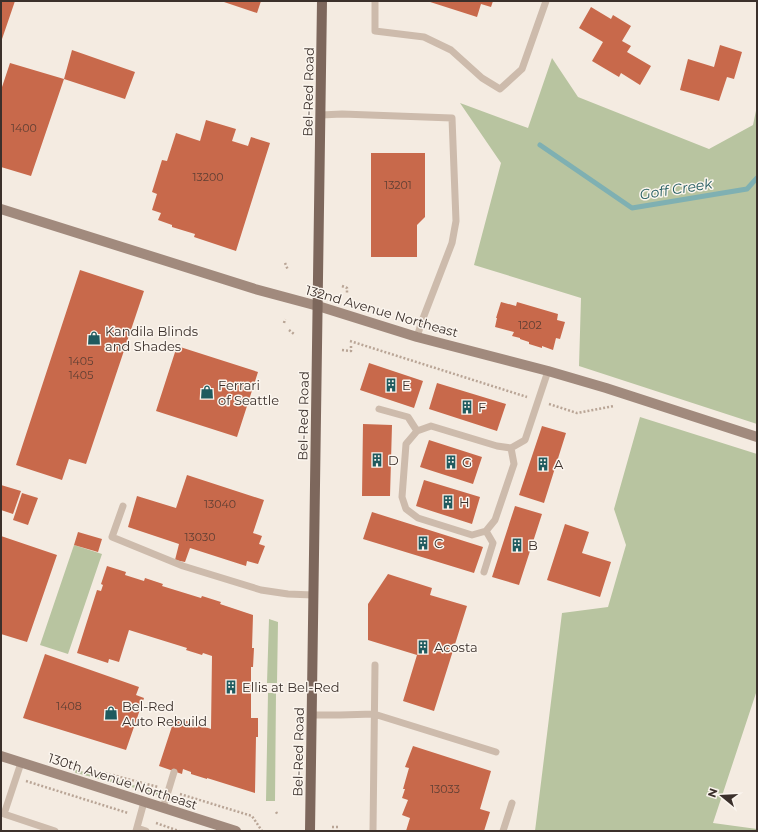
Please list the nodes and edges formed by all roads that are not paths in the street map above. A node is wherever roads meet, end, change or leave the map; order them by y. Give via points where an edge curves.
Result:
1 (322, 1) edge
2 (375, 1) edge
3 (546, 1) edge
4 (321, 115) junction
5 (1, 209) edge
6 (318, 306) junction
7 (417, 337) junction
8 (548, 371) junction
9 (379, 409) dead end
10 (417, 431) junction
11 (757, 437) edge
12 (512, 448) junction
13 (123, 506) dead end
14 (486, 531) junction
15 (484, 572) dead end
16 (313, 595) junction
17 (375, 665) dead end
18 (374, 714) junction
19 (311, 715) junction
20 (496, 752) dead end
21 (1, 756) edge
22 (21, 762) junction
23 (174, 772) dead end
24 (144, 802) junction
25 (512, 803) dead end
26 (163, 808) junction
27 (136, 829) edge
28 (55, 831) edge
29 (146, 831) edge
30 (236, 831) edge
31 (310, 831) edge
32 (372, 831) edge
33 (503, 831) edge

1 - 4 main road, Bel-Red Road
2 - 3 lane via 375,31 424,37 451,50 482,78 500,89 522,70
4 - 6 main road, Bel-Red Road
4 - 7 lane via 452,118 456,221 452,243
5 - 6 street, 132nd Avenue Northeast via 255,289
6 - 7 street, 132nd Avenue Northeast
6 - 16 main road, Bel-Red Road
7 - 8 street, 132nd Avenue Northeast
8 - 11 street, 132nd Avenue Northeast
8 - 12 lane via 525,440
9 - 10 lane via 408,417
10 - 12 lane via 431,426 496,446
10 - 14 lane via 406,444 402,497 406,509 418,518 472,534
12 - 14 lane via 514,464 495,520
13 - 16 lane via 112,537 183,566 261,590
14 - 15 lane via 493,543
16 - 19 main road, Bel-Red Road
17 - 18 lane
18 - 19 lane
18 - 20 lane
18 - 32 lane
19 - 31 main road, Bel-Red Road
21 - 22 street, 130th Avenue Northeast
22 - 24 street, 130th Avenue Northeast
22 - 28 lane via 4,814
23 - 26 lane
24 - 26 street, 130th Avenue Northeast
24 - 27 lane
25 - 33 lane
26 - 30 street, 130th Avenue Northeast
27 - 29 lane

